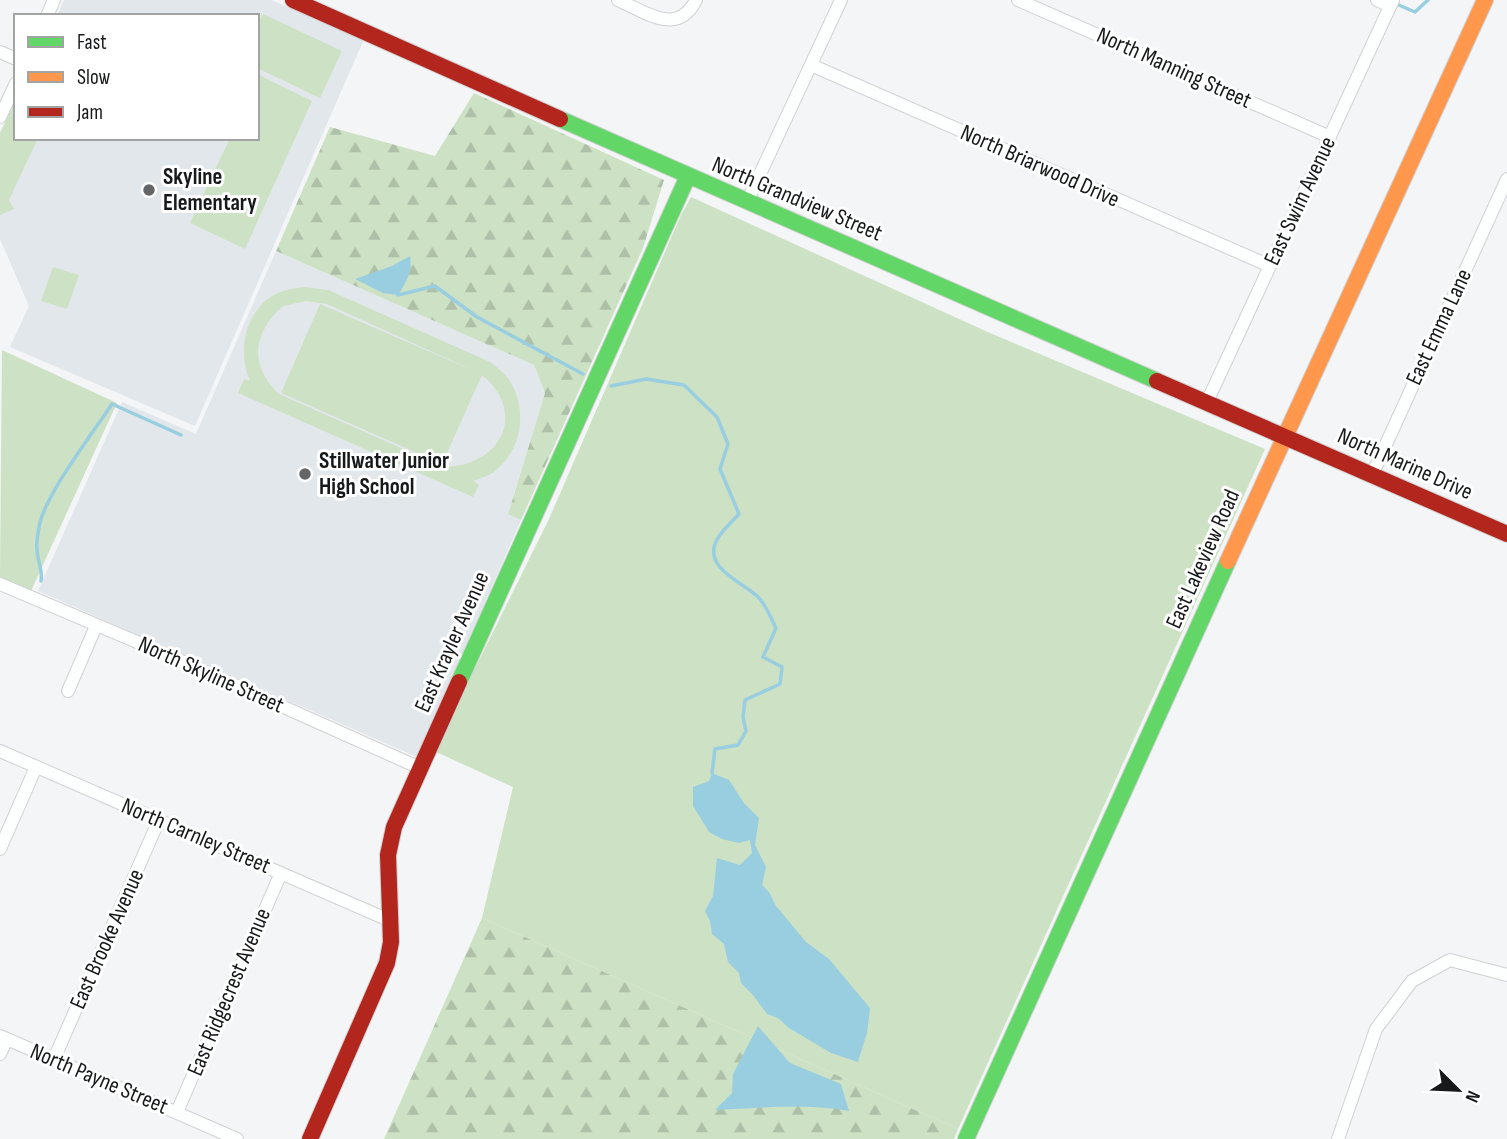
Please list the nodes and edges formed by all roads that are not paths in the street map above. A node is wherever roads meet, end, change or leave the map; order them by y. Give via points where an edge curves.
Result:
1 (293, 0) edge
2 (618, 0) edge
3 (696, 0) edge
4 (841, 0) edge
5 (1018, 0) edge
6 (1377, 0) edge
7 (1485, 0) edge
8 (1391, 3) edge
9 (811, 65) junction
10 (14, 87) edge
11 (0, 117) edge
12 (1330, 136) junction
13 (688, 176) junction
14 (1507, 178) edge
15 (747, 202) junction
16 (1270, 267) junction
17 (1207, 402) junction
18 (1284, 437) junction
19 (1372, 475) junction
20 (1507, 534) edge
21 (0, 584) edge
22 (96, 626) junction
23 (68, 691) dead end
24 (0, 751) edge
25 (36, 767) junction
26 (420, 768) junction
27 (159, 820) junction
28 (0, 849) edge
29 (281, 873) junction
30 (391, 921) junction
31 (1506, 971) edge
32 (3, 1037) edge
33 (0, 1054) edge
34 (54, 1059) junction
35 (177, 1112) junction
36 (237, 1139) edge
37 (310, 1139) edge
38 (966, 1139) edge
39 (1338, 1139) edge

1 - 13 street, North Grandview Street
2 - 3 street via 662,20 680,18
4 - 9 street
5 - 12 street, North Manning Street
6 - 8 street
7 - 18 street, East Lakeview Road
8 - 12 street, East Swim Avenue
9 - 15 street
9 - 16 street, North Briarwood Drive
10 - 11 street
12 - 16 street, East Swim Avenue
13 - 15 street, North Grandview Street
13 - 26 street, East Krayler Avenue
14 - 19 street, East Emma Lane
15 - 17 street, North Grandview Street
16 - 17 street, East Swim Avenue
17 - 18 street, North Grandview Street
18 - 19 street, North Marine Drive
18 - 38 street, East Lakeview Road
19 - 20 street, North Marine Drive
21 - 22 street, North Skyline Street
22 - 23 street
22 - 26 street, North Skyline Street
24 - 25 street, North Carnley Street
25 - 27 street, North Carnley Street
25 - 28 street
26 - 30 street, East Krayler Avenue via 394,827 388,855
27 - 29 street, North Carnley Street
27 - 34 street, East Brooke Avenue
29 - 30 street, North Carnley Street
29 - 35 street, East Ridgecrest Avenue
30 - 37 street, East Krayler Avenue via 387,963
31 - 39 street via 1450,960 1412,981 1376,1029
32 - 33 street
32 - 34 street, North Payne Street
34 - 35 street, North Payne Street
35 - 36 street, North Payne Street

